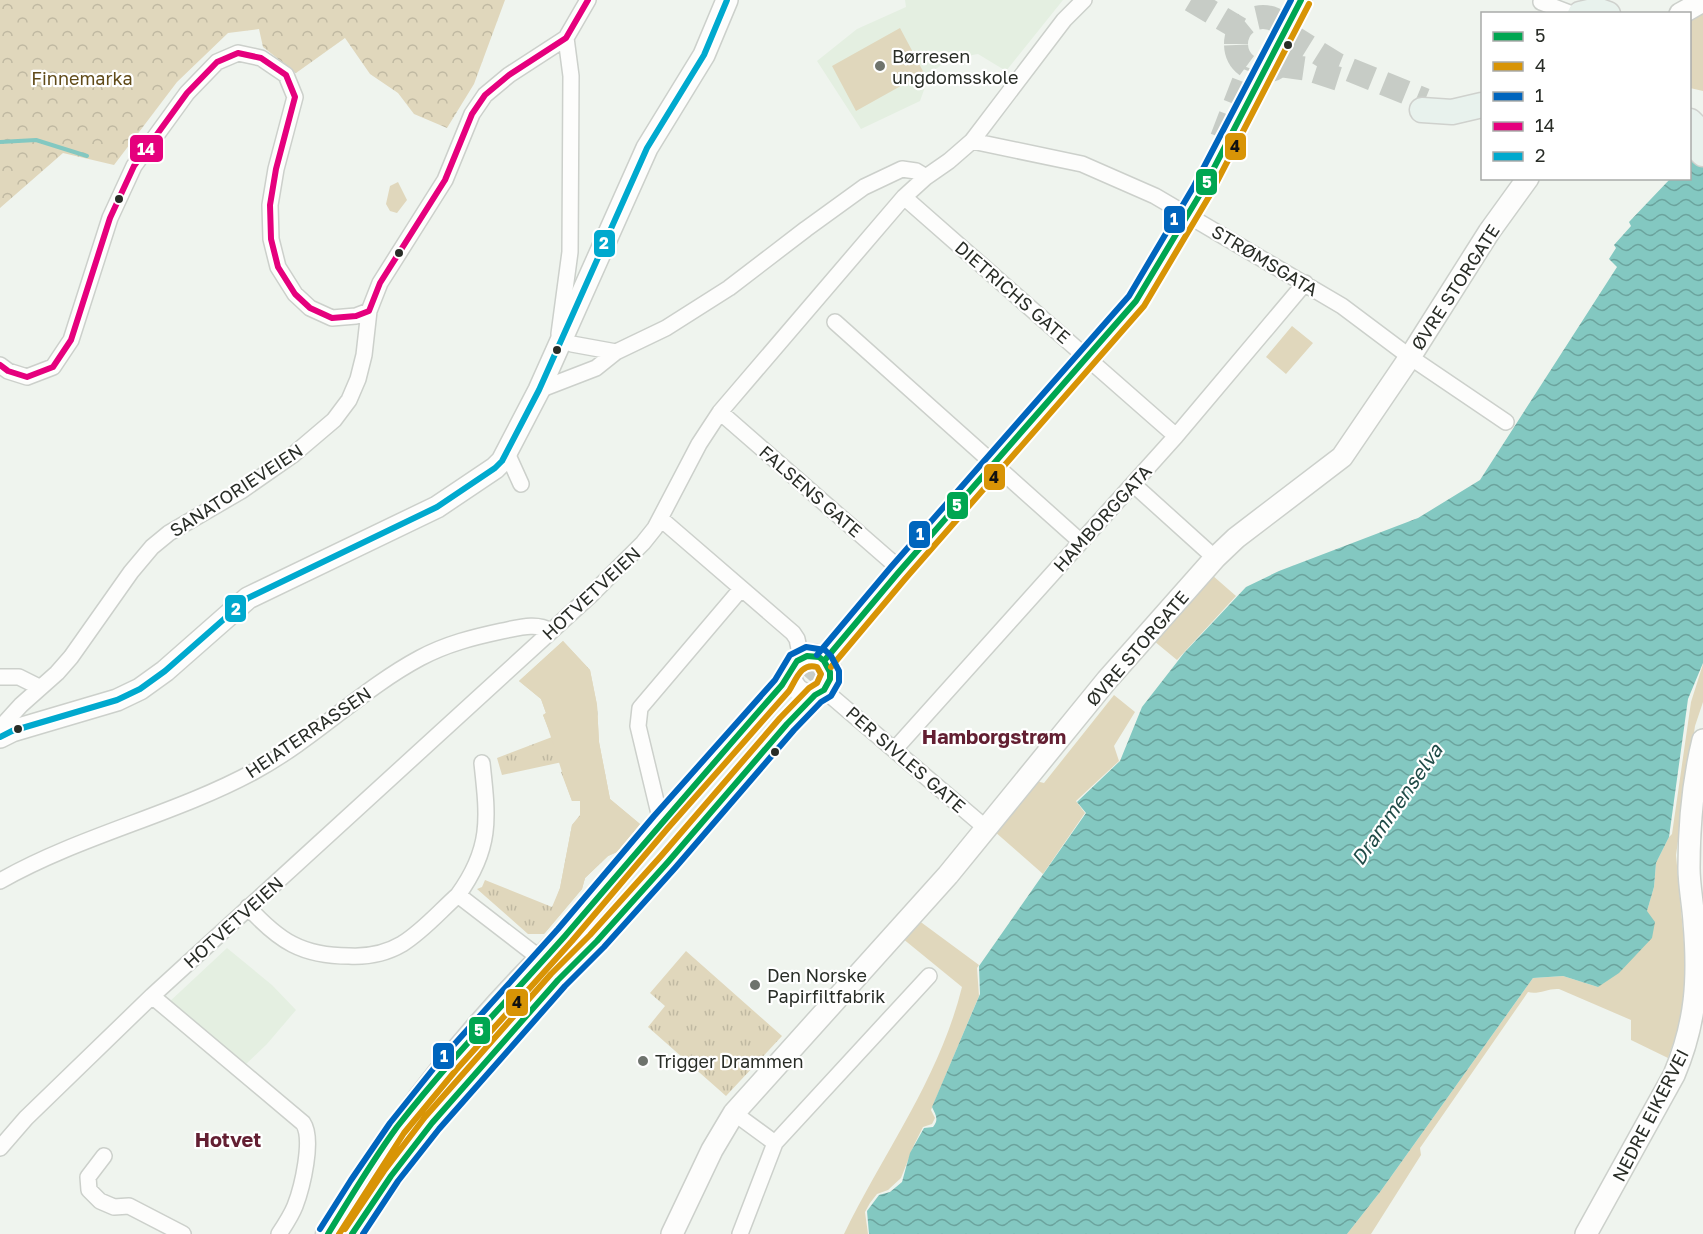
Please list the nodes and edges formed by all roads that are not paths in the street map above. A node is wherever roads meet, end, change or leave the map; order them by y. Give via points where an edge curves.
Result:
1 (588, 0) edge
2 (727, 0) edge
3 (1084, 0) edge
4 (1301, 0) edge
5 (1703, 1) edge
6 (1542, 5) edge
7 (1565, 12) edge
8 (1682, 12) edge
9 (566, 38) junction
10 (1481, 93) edge
11 (1481, 105) edge
12 (1695, 131) edge
13 (972, 141) junction
14 (1703, 154) edge
15 (926, 177) junction
16 (1527, 180) edge
17 (904, 197) junction
18 (1188, 214) junction
19 (1305, 283) junction
20 (369, 311) junction
21 (835, 322) dead end
22 (562, 340) junction
23 (616, 352) junction
24 (1088, 357) junction
25 (1410, 357) junction
26 (0, 365) edge
27 (539, 390) junction
28 (720, 412) junction
29 (1506, 422) dead end
30 (1176, 436) junction
31 (507, 453) junction
32 (994, 464) junction
33 (521, 484) dead end
34 (1133, 484) junction
35 (661, 519) junction
36 (1081, 542) junction
37 (1215, 558) junction
38 (901, 570) junction
39 (741, 589) junction
40 (551, 631) junction
41 (824, 661) junction
42 (796, 665) junction
43 (0, 677) edge
44 (39, 687) junction
45 (820, 692) junction
46 (783, 705) tunnel mouth
47 (0, 728) edge
48 (0, 737) edge
49 (1703, 740) edge
50 (895, 749) junction
51 (482, 763) dead end
52 (661, 822) junction
53 (987, 829) junction
54 (639, 870) junction
55 (0, 881) edge
56 (458, 895) junction
57 (1697, 906) edge
58 (248, 907) junction
59 (565, 935) junction
60 (541, 959) junction
61 (929, 976) dead end
62 (558, 980) junction
63 (152, 996) junction
64 (734, 1113) junction
65 (775, 1143) junction
66 (0, 1148) edge
67 (104, 1156) dead end
68 (183, 1234) edge
69 (279, 1234) edge
70 (328, 1234) edge
71 (352, 1234) edge
72 (672, 1234) edge
73 (740, 1234) edge
74 (1586, 1234) edge

1 - 9 street, SANATORIEVEIEN
2 - 22 main road via 704,55 647,148
3 - 13 street, HOTVETVEIEN via 1064,20
4 - 18 main road
5 - 8 main road
6 - 7 street
9 - 20 street, SANATORIEVEIEN via 508,75 471,114 445,180 380,283
9 - 22 street via 571,76 570,242 560,320
10 - 11 main road via 1423,105 1452,112
12 - 14 main road
13 - 15 street, HOTVETVEIEN
13 - 18 street, STRØMSGATA via 1082,164
15 - 17 street, HOTVETVEIEN
15 - 23 street via 902,169 864,187 729,288 666,328
16 - 25 main road, ØVRE STORGATE
17 - 24 street, DIETRICHS GATE
17 - 28 street, HOTVETVEIEN
18 - 19 street, STRØMSGATA
18 - 24 main road via 1136,301
19 - 25 street, STRØMSGATA
19 - 30 street, HAMBORGGATA
20 - 26 street via 332,318 310,308 295,294 278,267 271,239 270,205 295,97 286,75 261,58 238,53 217,62 187,93 134,166 110,218 71,340 53,367 27,377
20 - 44 street, SANATORIEVEIEN via 358,379 350,400 334,420 241,491 152,547 71,657
21 - 32 street
22 - 23 street
22 - 27 main road
23 - 27 street via 596,368
24 - 30 street, DIETRICHS GATE
24 - 32 main road
25 - 29 street, STRØMSGATA
25 - 37 main road, ØVRE STORGATE via 1342,457
27 - 31 main road
28 - 35 street, HOTVETVEIEN
28 - 38 street, FALSENS GATE
30 - 34 street, HAMBORGGATA
31 - 33 street
31 - 48 main road via 495,468 437,507 248,598 140,689
32 - 36 street
32 - 38 main road
34 - 36 street, HAMBORGGATA
34 - 37 street
35 - 39 street
35 - 40 street, HOTVETVEIEN via 643,543
36 - 50 street, HAMBORGGATA
37 - 53 main road, ØVRE STORGATE via 1107,680
38 - 41 main road
39 - 42 street via 793,633 797,639
39 - 52 street via 639,708 638,726
40 - 55 street, HEIATERRASSEN via 534,626 515,628 471,638 422,657 256,770
40 - 58 street, HOTVETVEIEN
41 - 42 main road via 813,656
41 - 45 main road via 830,678
42 - 45 main road via 791,679 798,690 803,694
42 - 52 main road
43 - 44 street via 19,677
44 - 47 street, SANATORIEVEIEN
45 - 50 street, PER SIVLES GATE
45 - 62 main road
46 - 54 main road
49 - 57 main road, NEDRE EIKERVEI via 1688,869
50 - 53 street, PER SIVLES GATE
51 - 56 street via 486,830 473,875
52 - 59 main road
53 - 64 main road, ØVRE STORGATE
54 - 59 main road
54 - 62 main road
56 - 58 street via 401,944 371,957 326,956 299,948 272,932
56 - 60 street
57 - 74 main road, NEDRE EIKERVEI via 1696,996 1685,1049
58 - 63 street, HOTVETVEIEN
59 - 60 main road
60 - 70 main road via 397,1128
61 - 65 street
62 - 71 main road via 432,1123
63 - 66 street, HOTVETVEIEN
63 - 69 street via 307,1128 300,1193
64 - 65 street
64 - 72 main road, ØVRE STORGATE
65 - 73 street
67 - 68 street via 88,1178 94,1196 114,1207 129,1206

